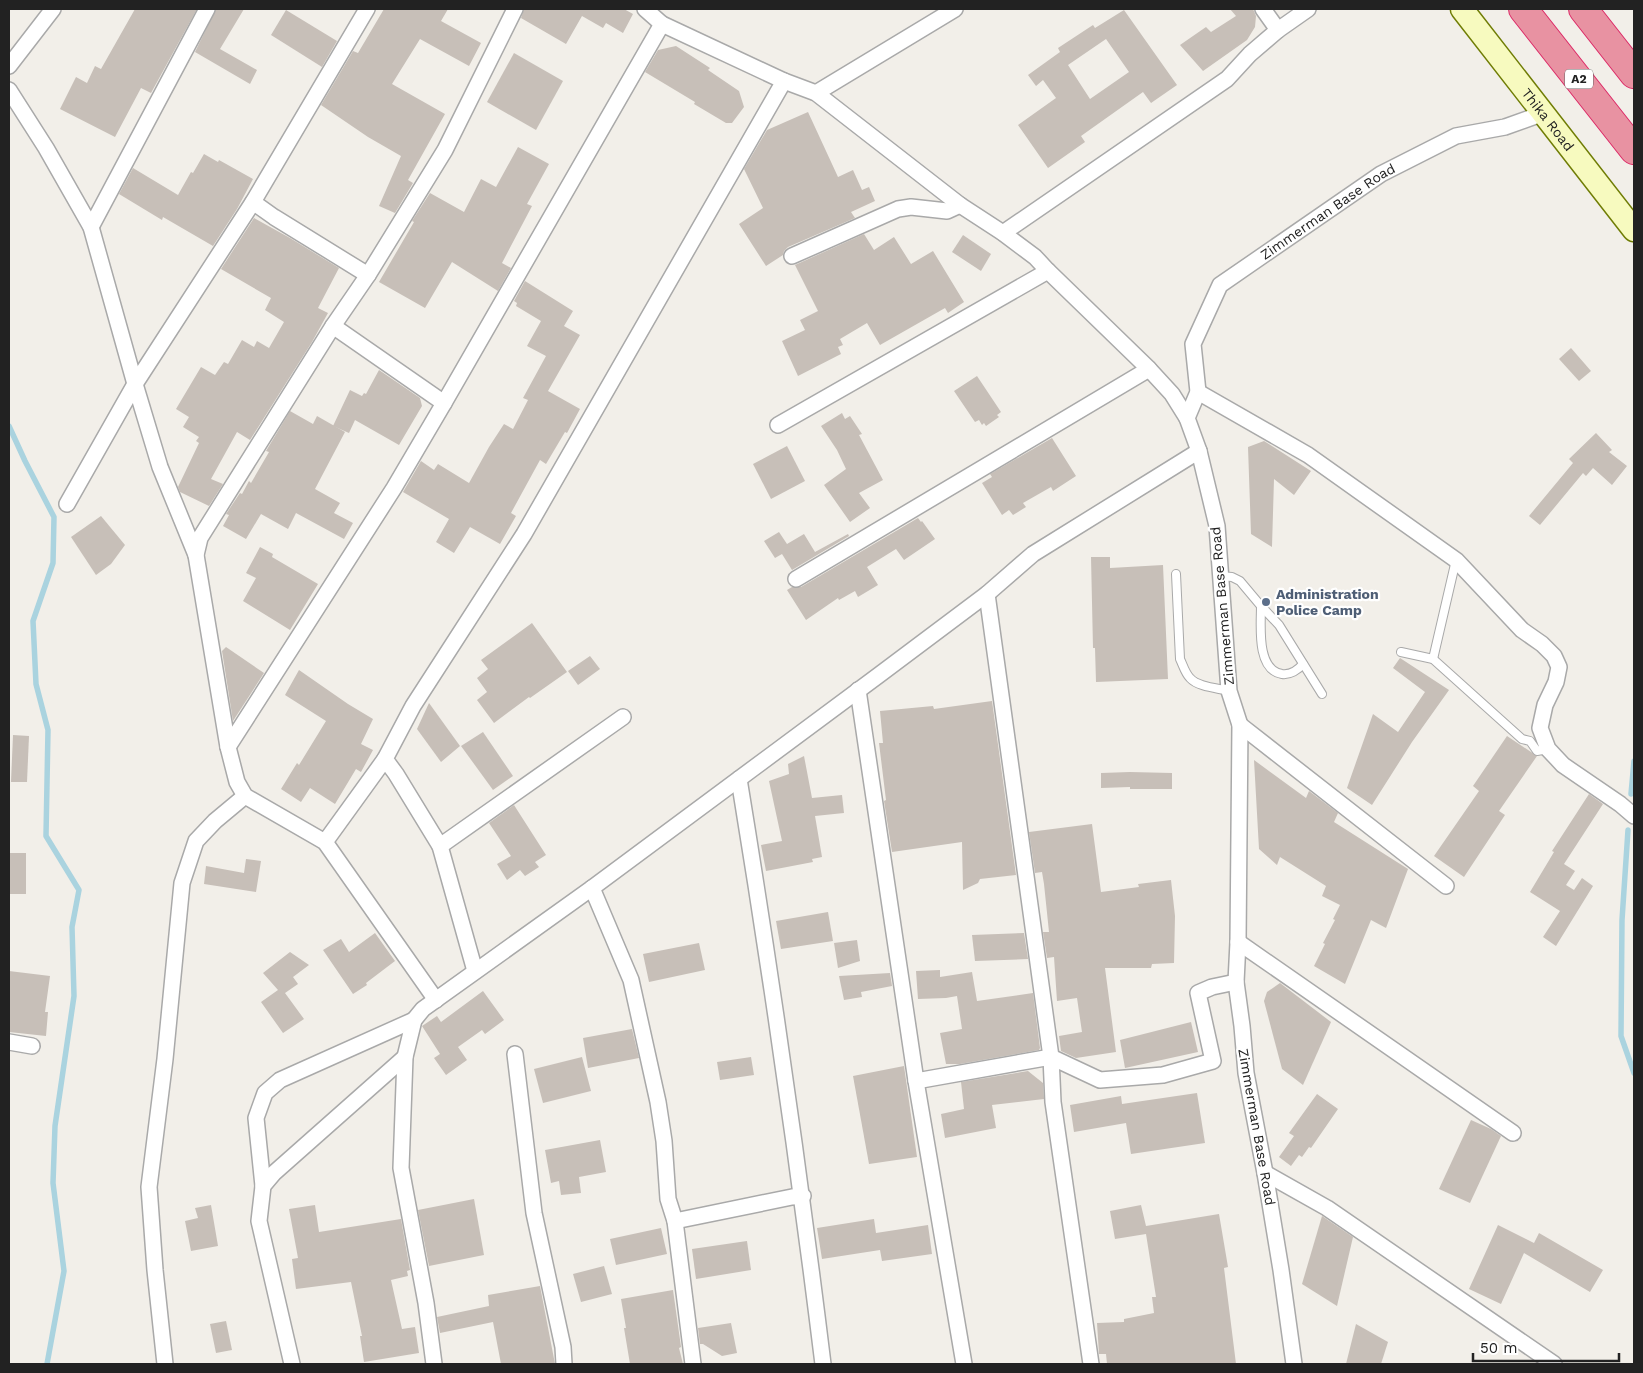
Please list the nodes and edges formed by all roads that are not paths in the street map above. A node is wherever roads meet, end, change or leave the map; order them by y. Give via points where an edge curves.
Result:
1 (53, 9) edge
2 (206, 9) edge
3 (367, 9) edge
4 (516, 9) edge
5 (645, 9) edge
6 (955, 9) edge
7 (1263, 9) edge
8 (1308, 9) edge
9 (1462, 9) edge
10 (1523, 9) edge
11 (1582, 9) edge
12 (662, 24) junction
13 (1278, 30) junction
14 (9, 66) edge
15 (1634, 74) edge
16 (784, 81) junction
17 (9, 90) edge
18 (816, 93) junction
19 (1544, 113) junction
20 (1634, 150) edge
21 (253, 202) junction
22 (960, 205) junction
23 (91, 227) junction
24 (1634, 230) edge
25 (1003, 233) junction
26 (792, 256) dead end
27 (1048, 271) junction
28 (368, 275) junction
29 (333, 326) junction
30 (1149, 369) junction
31 (135, 384) junction
32 (1198, 392) junction
33 (444, 404) junction
34 (1187, 418) junction
35 (778, 425) dead end
36 (1199, 451) junction
37 (67, 504) dead end
38 (196, 555) junction
39 (1456, 560) junction
40 (1176, 574) dead end
41 (1220, 576) junction
42 (796, 579) dead end
43 (988, 594) junction
44 (1260, 606) junction
45 (1401, 652) dead end
46 (1434, 659) junction
47 (1303, 664) junction
48 (858, 690) junction
49 (1229, 691) junction
50 (1322, 694) dead end
51 (623, 717) dead end
52 (1240, 725) junction
53 (228, 746) junction
54 (1548, 749) junction
55 (385, 759) junction
56 (739, 779) junction
57 (245, 796) junction
58 (1634, 816) edge
59 (325, 842) junction
60 (440, 846) junction
61 (1446, 886) dead end
62 (592, 888) junction
63 (1238, 942) junction
64 (475, 971) junction
65 (1236, 982) junction
66 (436, 1000) junction
67 (414, 1020) junction
68 (9, 1042) edge
69 (32, 1046) dead end
70 (514, 1054) dead end
71 (405, 1056) junction
72 (1051, 1058) junction
73 (916, 1081) junction
74 (1513, 1133) dead end
75 (1266, 1173) junction
76 (262, 1186) junction
77 (803, 1196) junction
78 (675, 1221) junction
79 (165, 1364) edge
80 (292, 1364) edge
81 (434, 1364) edge
82 (564, 1364) edge
83 (693, 1364) edge
84 (824, 1364) edge
85 (964, 1364) edge
86 (1091, 1364) edge
87 (1294, 1364) edge
88 (1554, 1364) edge

1 - 14 street
2 - 23 street
3 - 21 street
4 - 28 street via 445,150
5 - 12 street
6 - 18 street
7 - 13 street
8 - 13 street
9 - 19 main road, Thika Road
10 - 20 highway, A2
11 - 15 highway
12 - 16 street
12 - 33 street
13 - 25 street via 1227,79
16 - 18 street
16 - 55 street via 524,534 413,706
17 - 23 street
18 - 22 street
19 - 24 main road, Thika Road
19 - 32 street, Zimmerman Base Road via 1505,128 1456,136 1381,174 1220,285 1193,344
21 - 28 street
21 - 31 street
22 - 25 street
22 - 26 street via 947,211 911,207 898,209
23 - 31 street
25 - 27 street
27 - 30 street
27 - 35 street
28 - 29 street
29 - 33 street
29 - 38 street via 200,538
30 - 34 street via 1172,394
30 - 42 street
31 - 37 street
31 - 38 street via 160,467
32 - 34 street, Zimmerman Base Road
32 - 39 street via 1308,455
33 - 53 street via 394,488
34 - 36 street, Zimmerman Base Road
36 - 41 street, Zimmerman Base Road via 1217,526
36 - 43 street via 1033,554
38 - 53 street
39 - 46 lane
39 - 54 street via 1522,630 1554,656 1559,667 1540,728
40 - 49 lane via 1180,659 1190,678 1197,683
41 - 44 lane via 1240,581
41 - 49 street, Zimmerman Base Road
43 - 48 street
43 - 72 street
44 - 47 lane via 1279,625
44 - 47 lane via 1261,646 1268,663 1280,674 1293,672
45 - 46 lane
46 - 54 lane via 1522,739 1530,741 1537,750
47 - 50 lane
48 - 56 street
48 - 73 street
49 - 52 street, Zimmerman Base Road
51 - 60 street
52 - 61 street
52 - 63 street, Zimmerman Base Road
53 - 57 street via 237,782
54 - 58 street via 1563,765
55 - 59 street
55 - 60 street
56 - 62 street
56 - 77 street
57 - 59 street
57 - 79 street via 214,821 196,841 182,883 149,1187
59 - 66 street
60 - 64 street
62 - 64 street
62 - 78 street via 631,980 658,1102 668,1198
63 - 65 street, Zimmerman Base Road
63 - 74 street
64 - 66 street
65 - 72 street via 1198,993 1213,1061 1163,1075 1100,1080
65 - 75 street, Zimmerman Base Road via 1246,1073
66 - 67 street
67 - 71 street
67 - 76 street via 280,1080 265,1093 256,1118
68 - 69 street
70 - 82 street via 534,1213
71 - 76 street
71 - 81 street via 401,1168
72 - 73 street
72 - 86 street via 1053,1102
73 - 85 street
75 - 87 street, Zimmerman Base Road
75 - 88 street via 1327,1208
76 - 80 street via 259,1221
77 - 78 street
77 - 84 street
78 - 83 street

